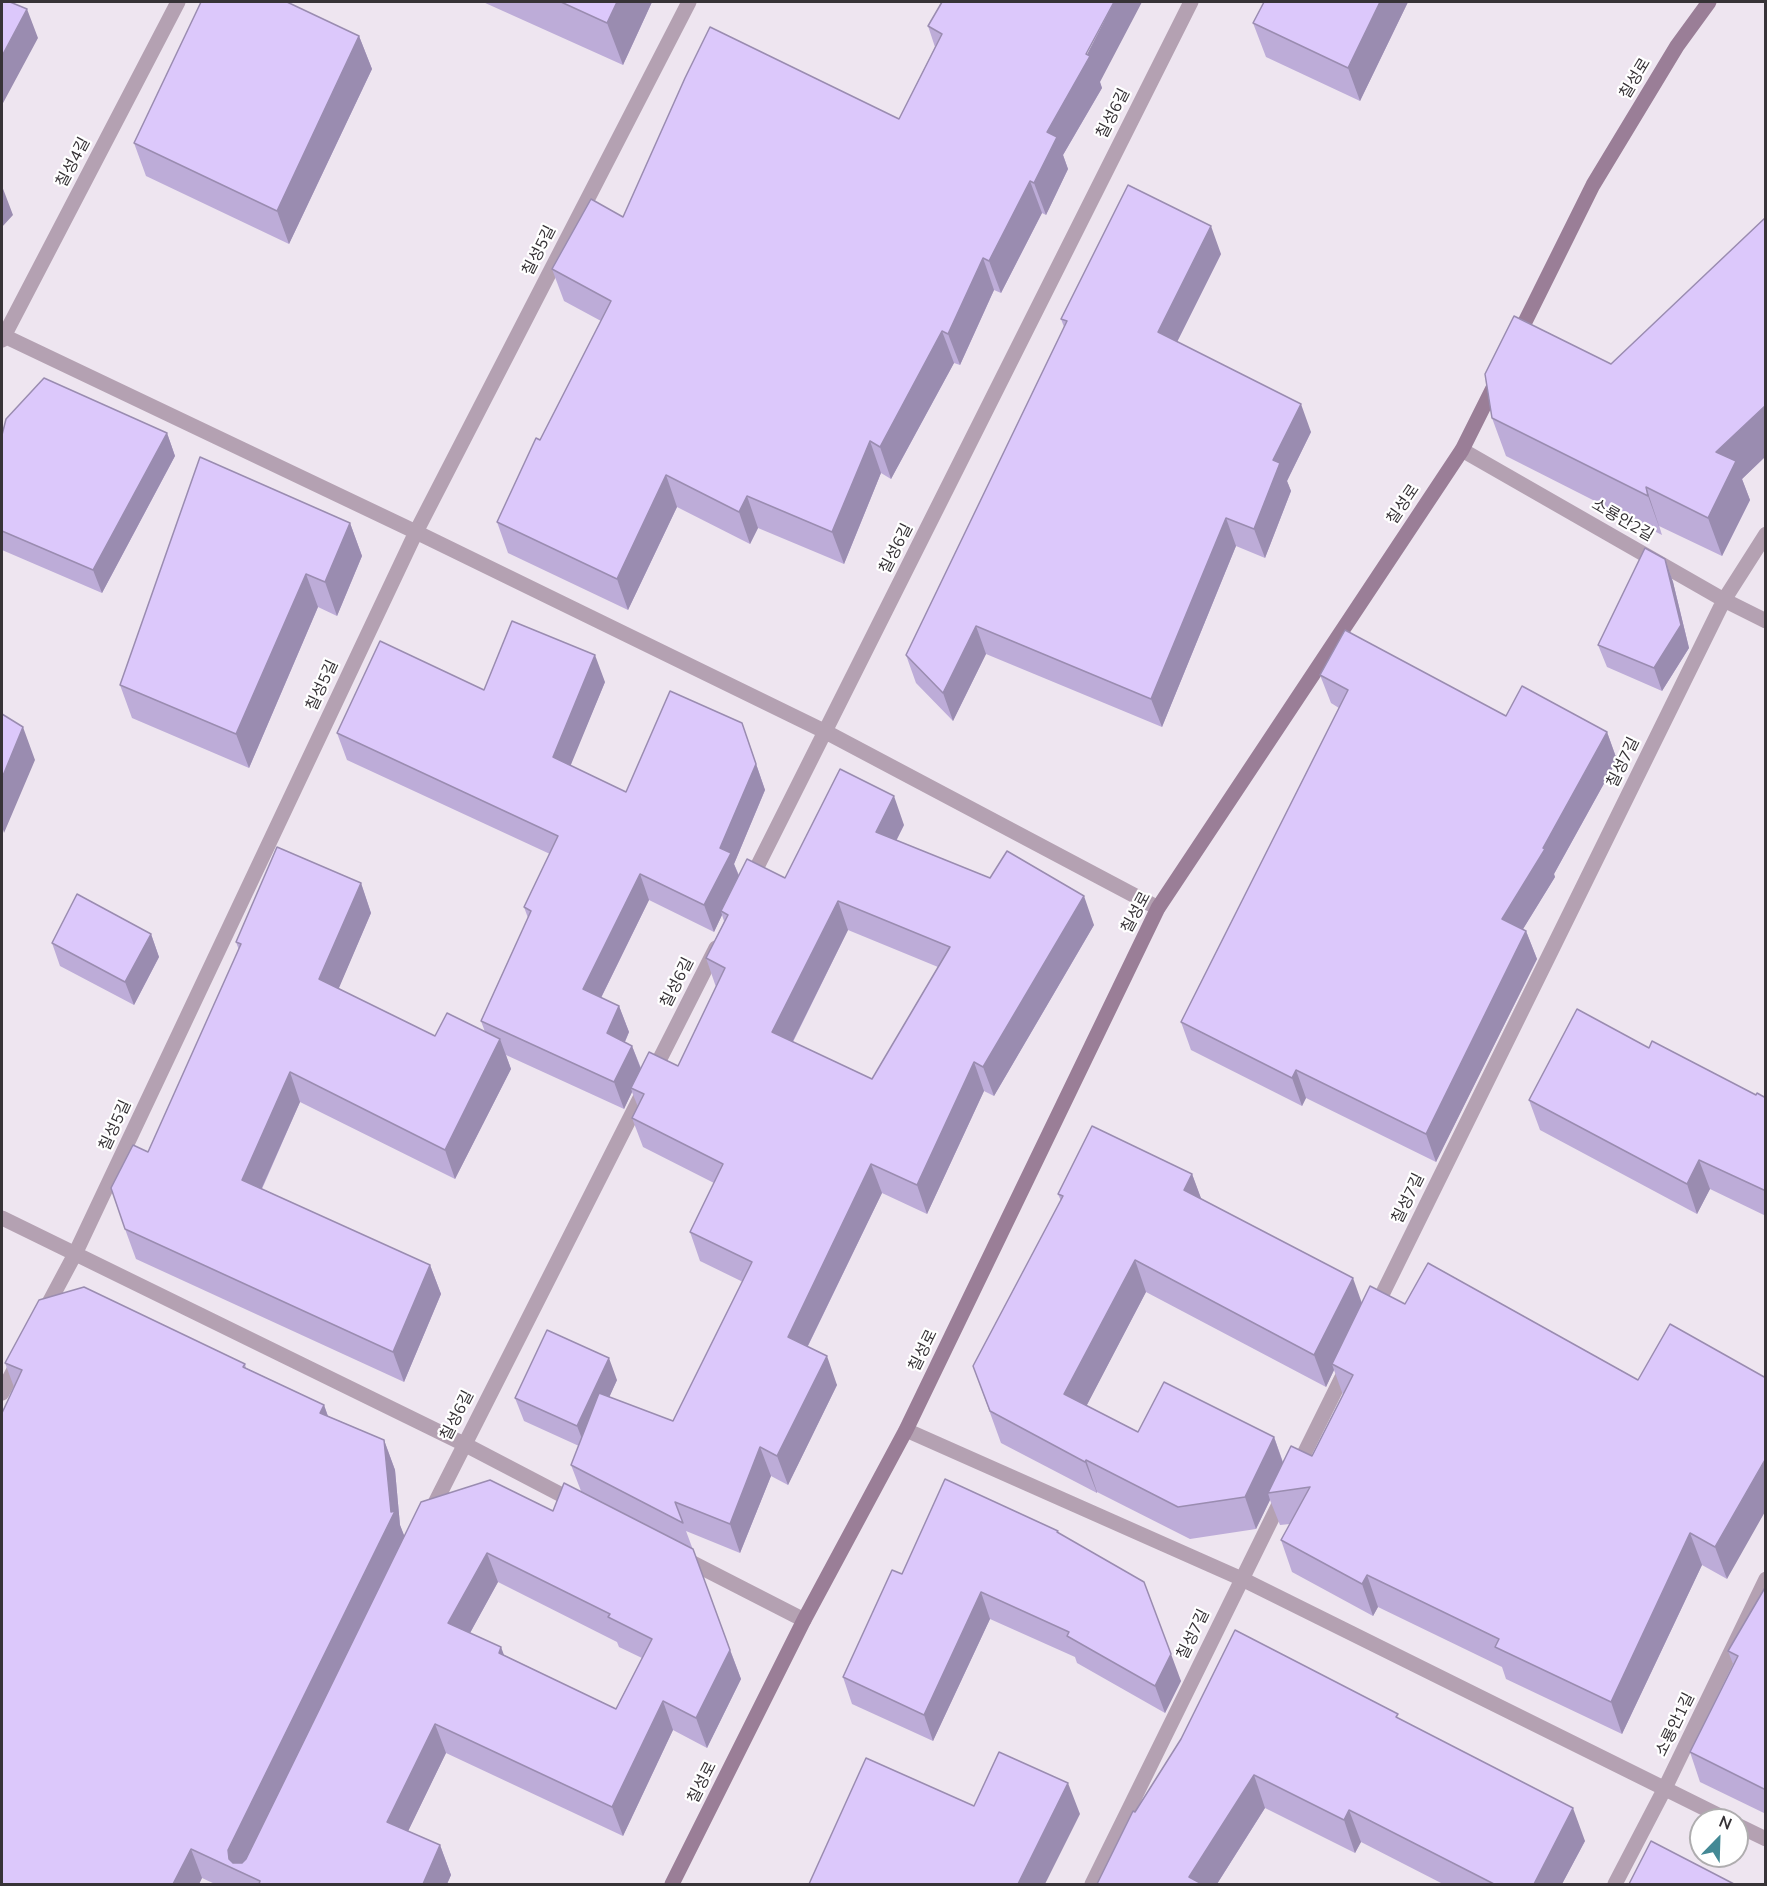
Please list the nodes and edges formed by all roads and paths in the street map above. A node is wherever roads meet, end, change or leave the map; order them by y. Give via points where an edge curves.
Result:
1 (178, 2) edge
2 (689, 2) edge
3 (1191, 2) edge
4 (1709, 2) edge
5 (2, 337) edge
6 (1462, 450) junction
7 (416, 532) junction
8 (1766, 534) edge
9 (1724, 600) junction
10 (1766, 621) edge
11 (826, 732) junction
12 (745, 892) edge
13 (1158, 908) junction
14 (723, 934) edge
15 (2, 1218) edge
16 (75, 1254) junction
17 (1369, 1321) edge
18 (38, 1323) edge
19 (28, 1343) edge
20 (1353, 1353) edge
21 (2, 1393) edge
22 (906, 1430) junction
23 (464, 1444) junction
24 (592, 1510) edge
25 (422, 1530) edge
26 (666, 1549) edge
27 (1242, 1579) junction
28 (1766, 1579) edge
29 (804, 1620) junction
30 (1665, 1788) junction
31 (1704, 1808) edge
32 (1749, 1831) edge
33 (1766, 1839) edge
34 (672, 1884) edge
35 (1092, 1884) edge
36 (1616, 1884) edge

1 - 5 street, 칠성4길
2 - 7 street, 칠성5길
3 - 11 street, 칠성6길
4 - 6 street, 칠성로 via 1677,46 1593,185
5 - 7 street
6 - 9 street, 소룡안2길
6 - 13 street, 칠성로
7 - 11 street
7 - 16 street, 칠성5길
8 - 9 street, 칠성7길
9 - 10 street, 소룡안2길
9 - 17 street, 칠성7길
11 - 12 street, 칠성6길
11 - 13 street
13 - 22 street, 칠성로
14 - 23 street, 칠성6길
15 - 16 street
16 - 18 street, 칠성5길
16 - 23 street
19 - 21 street
20 - 27 street, 칠성7길
22 - 27 street
22 - 29 street, 칠성로
23 - 24 street
23 - 25 street, 칠성6길
26 - 29 street
27 - 30 street
27 - 35 street, 칠성7길
28 - 30 street, 소룡안1길
29 - 34 street, 칠성로
30 - 31 street
30 - 36 street, 소룡안1길
32 - 33 street

